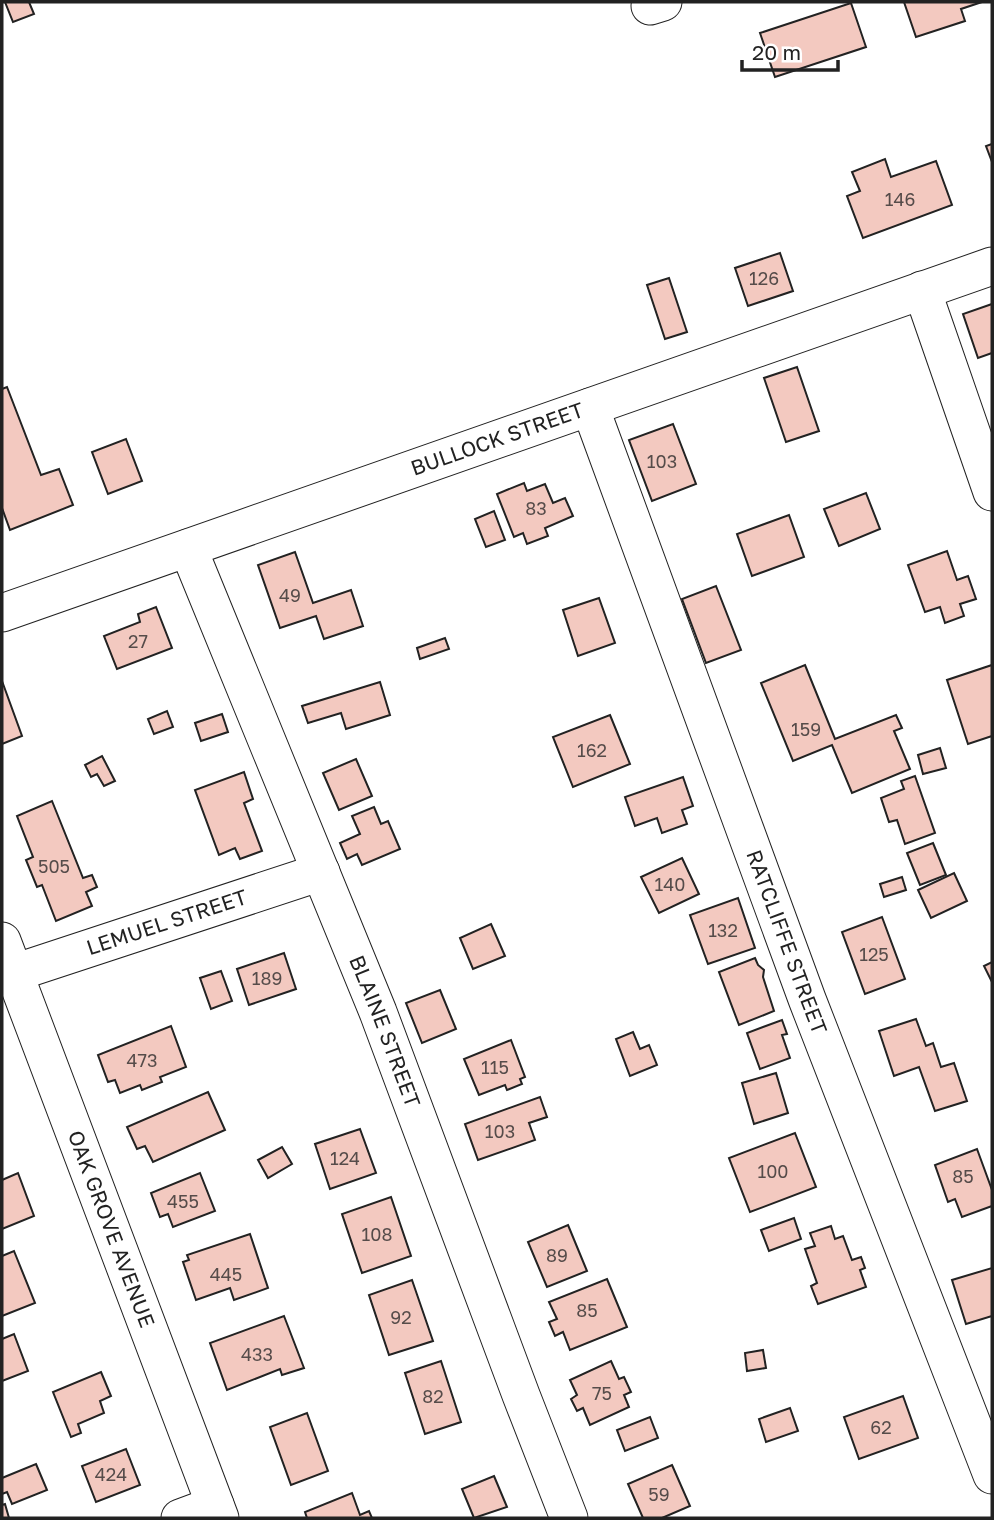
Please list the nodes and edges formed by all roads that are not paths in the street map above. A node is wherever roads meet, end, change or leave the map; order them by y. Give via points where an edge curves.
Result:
1 (992, 265) edge
2 (922, 290) junction
3 (590, 407) junction
4 (992, 492) edge
5 (188, 548) junction
6 (2, 613) edge
7 (321, 872) junction
8 (8, 957) edge
9 (992, 1475) edge
10 (218, 1512) edge
11 (180, 1518) edge
12 (569, 1518) edge

1 - 2 street, BULLOCK STREET
2 - 3 street, BULLOCK STREET
2 - 4 street
3 - 5 street, BULLOCK STREET
3 - 9 street, RATCLIFFE STREET via 807,999
5 - 6 street, BULLOCK STREET
5 - 7 street, BLAINE STREET
7 - 8 street, LEMUEL STREET
7 - 12 street, BLAINE STREET
8 - 10 street, OAK GROVE AVENUE
10 - 11 street

